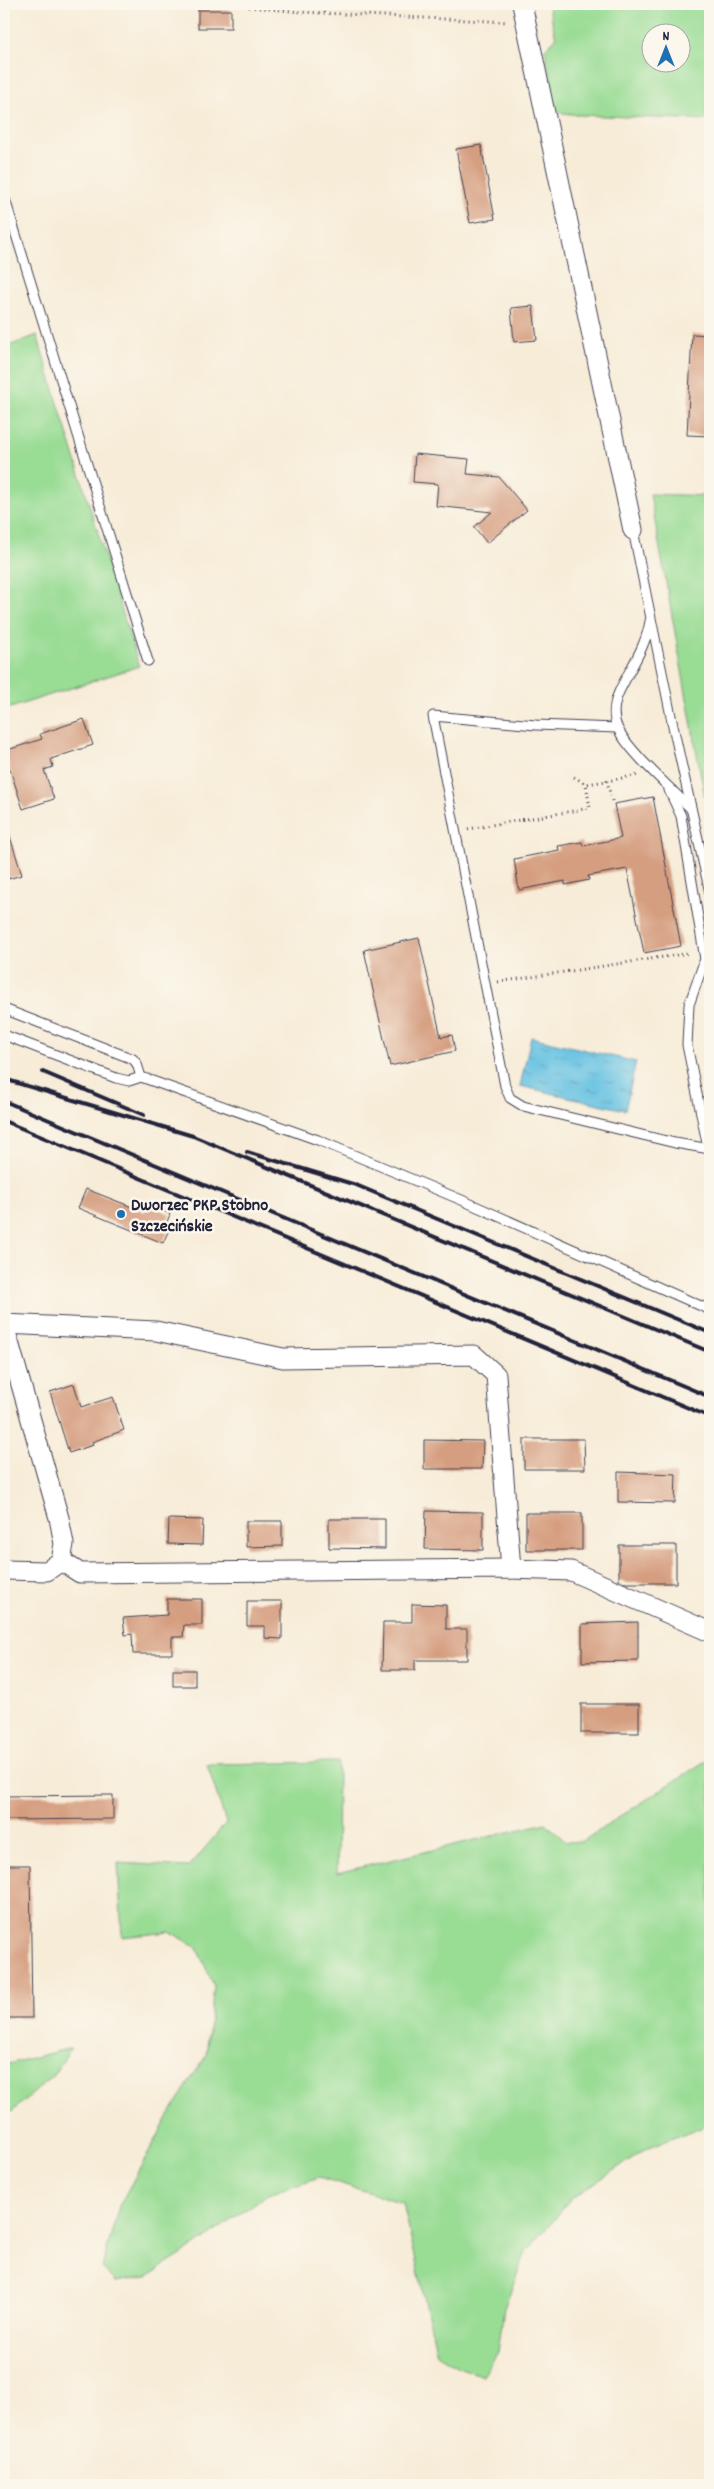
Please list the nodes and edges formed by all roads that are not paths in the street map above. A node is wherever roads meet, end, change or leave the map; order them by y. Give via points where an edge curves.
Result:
1 (524, 12) edge
2 (4, 196) edge
3 (633, 530) joint
4 (650, 611) junction
5 (148, 660) dead end
6 (617, 728) junction
7 (659, 775) junction
8 (692, 810) junction
9 (710, 893) edge
10 (708, 958) edge
11 (4, 1009) edge
12 (4, 1035) edge
13 (141, 1077) junction
14 (709, 1148) edge
15 (710, 1310) edge
16 (4, 1325) edge
17 (61, 1561) junction
18 (511, 1569) junction
19 (4, 1570) edge
20 (710, 1632) edge

1 - 3 street
2 - 5 lane
3 - 4 lane
4 - 6 lane via 646,638 616,699 614,714
4 - 8 lane
6 - 7 lane
6 - 14 lane via 433,716 505,1086 510,1098 523,1106 675,1143
7 - 8 lane
7 - 10 lane via 681,816
8 - 9 lane
10 - 14 lane via 690,1005 687,1045
11 - 13 lane via 133,1059
12 - 13 lane via 116,1078 129,1081
13 - 15 lane via 318,1140
16 - 17 street via 59,1518 64,1544
16 - 18 street via 156,1330 283,1358 474,1355 496,1375
17 - 18 street via 80,1573
17 - 19 street via 47,1572
18 - 20 street via 570,1571

